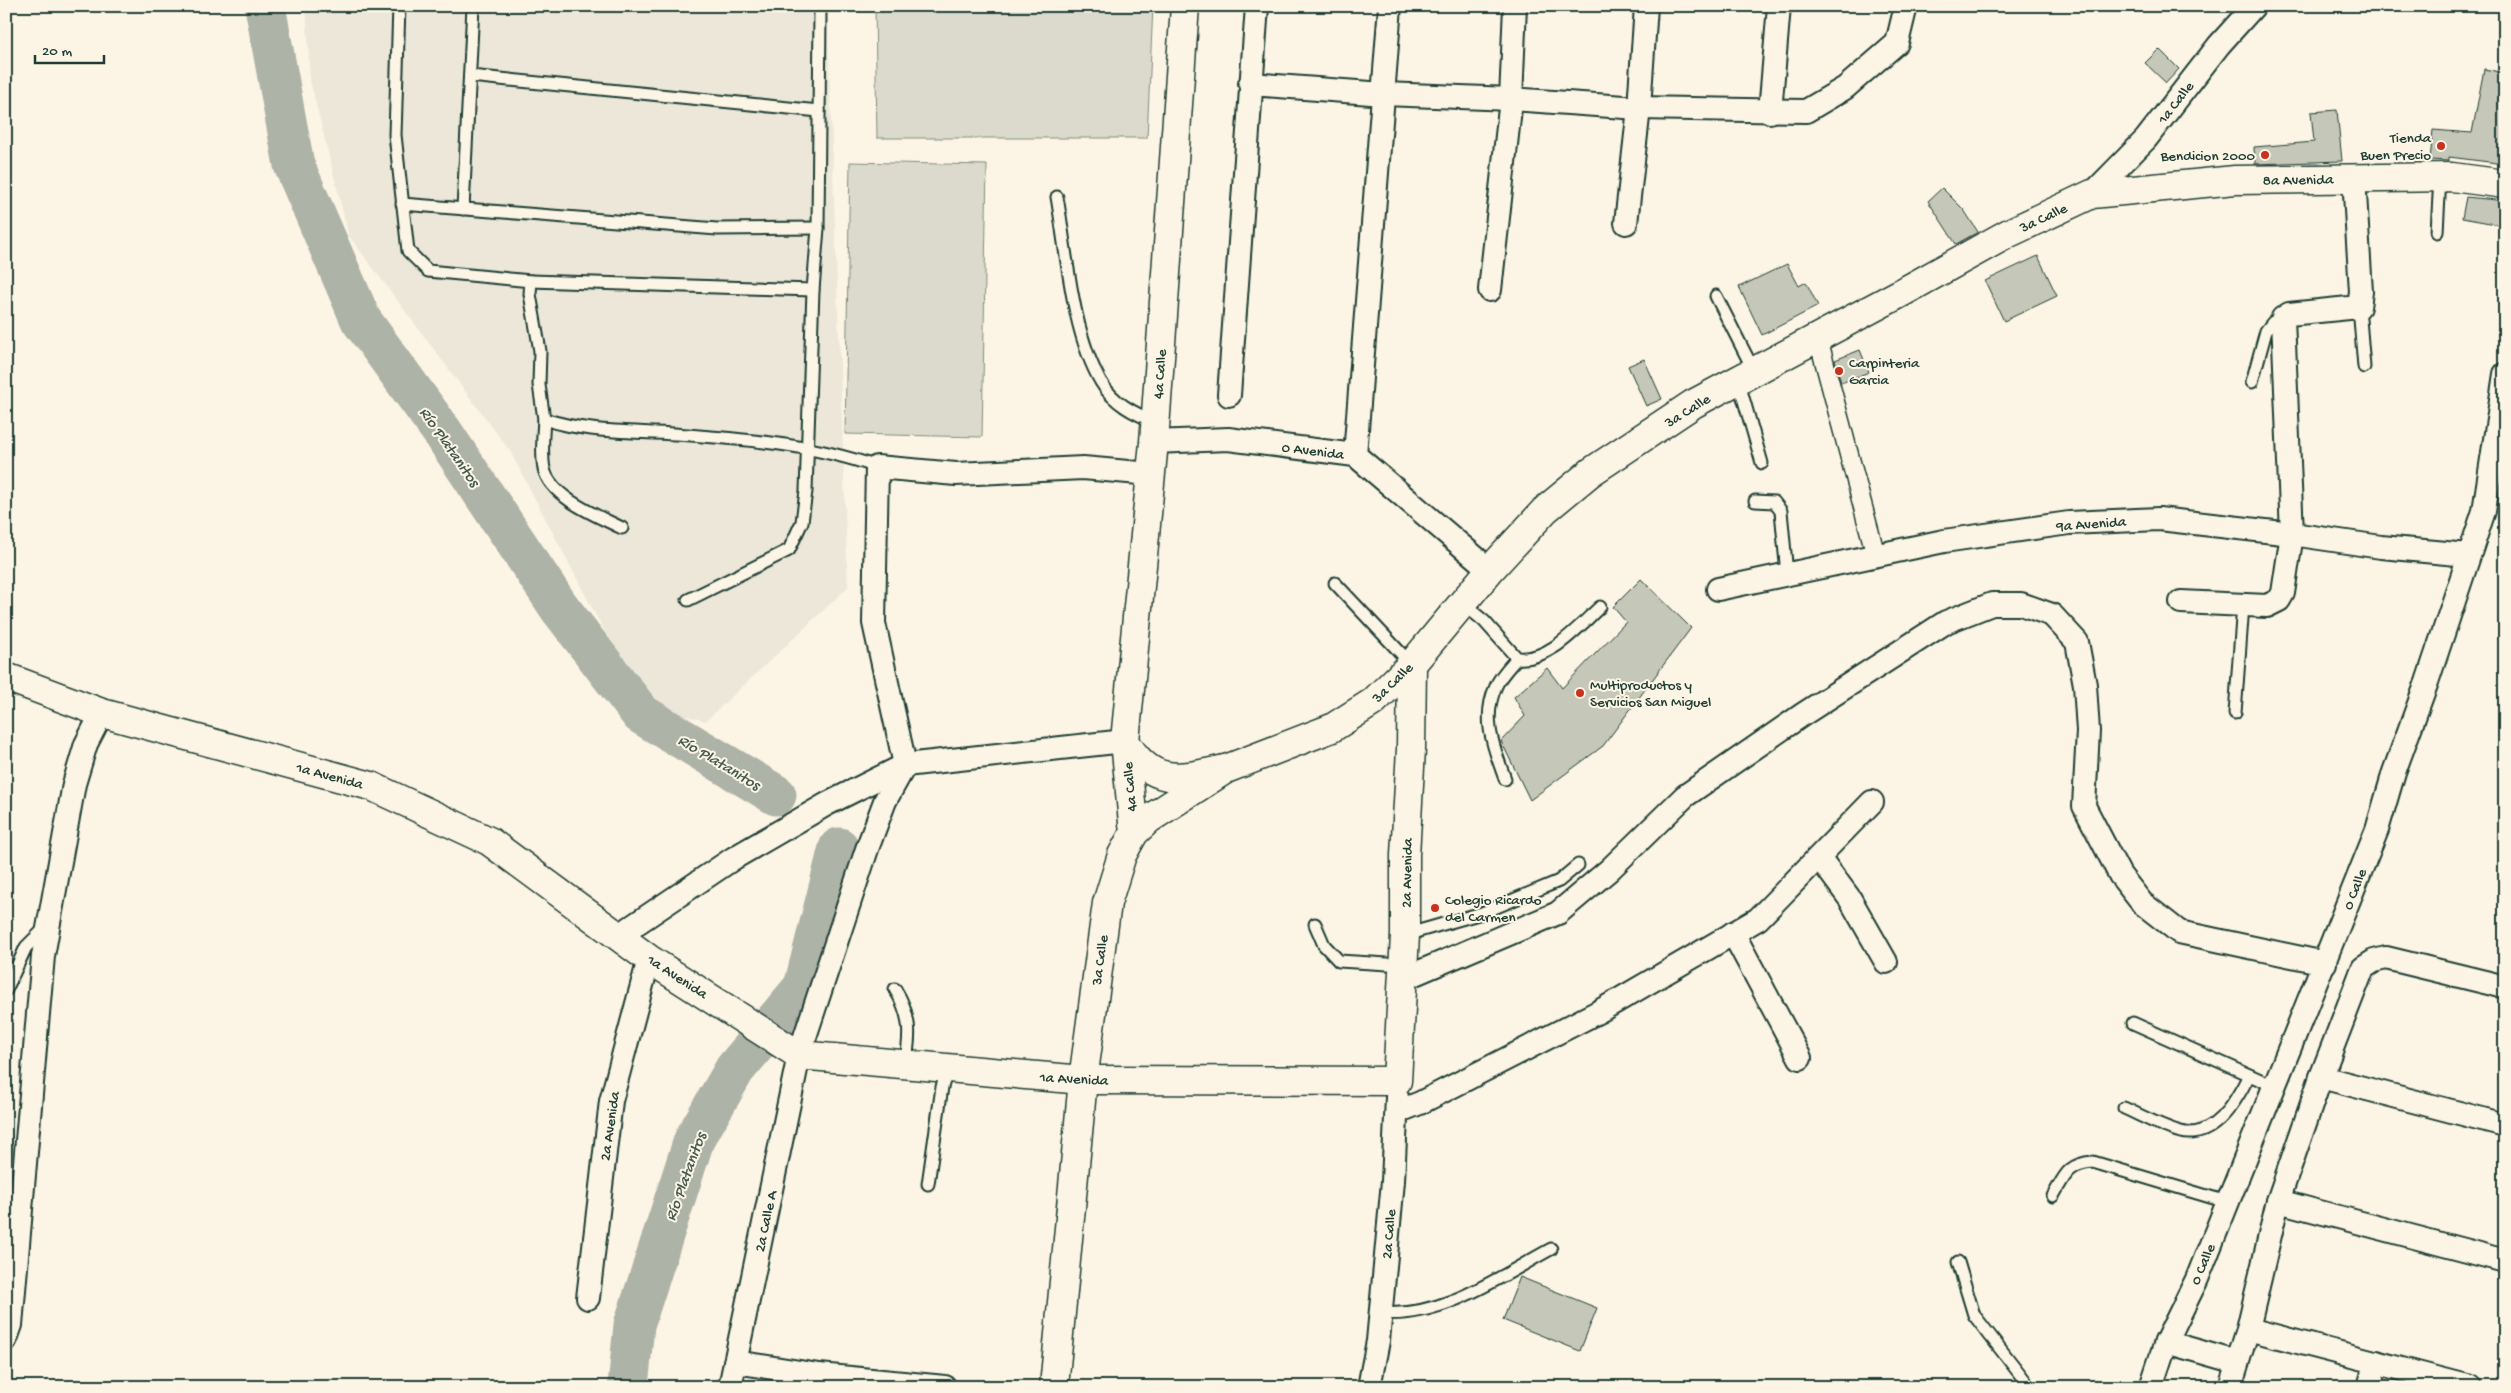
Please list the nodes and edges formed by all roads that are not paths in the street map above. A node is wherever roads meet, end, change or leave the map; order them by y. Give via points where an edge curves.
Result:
1 (399, 6) edge
2 (473, 6) edge
3 (1186, 6) edge
4 (1257, 6) edge
5 (1390, 6) edge
6 (1515, 6) edge
7 (1646, 6) edge
8 (1779, 6) edge
9 (1906, 6) edge
10 (2254, 6) edge
11 (820, 12) dead end
12 (470, 76) junction
13 (1250, 84) junction
14 (1384, 94) junction
15 (1511, 99) junction
16 (1639, 108) junction
17 (819, 111) junction
18 (1770, 112) junction
19 (2354, 177) junction
20 (2440, 177) junction
21 (2505, 184) edge
22 (2092, 194) junction
23 (1057, 197) dead end
24 (402, 204) junction
25 (463, 209) junction
26 (1626, 223) dead end
27 (818, 228) junction
28 (2437, 232) dead end
29 (531, 281) junction
30 (813, 290) junction
31 (1490, 290) dead end
32 (1716, 296) dead end
33 (2359, 308) junction
34 (2284, 320) junction
35 (1818, 338) junction
36 (2364, 367) dead end
37 (2505, 374) edge
38 (1746, 376) junction
39 (2252, 382) dead end
40 (1229, 394) dead end
41 (544, 418) junction
42 (1155, 432) junction
43 (2499, 446) edge
44 (807, 448) junction
45 (1355, 455) junction
46 (1762, 463) dead end
47 (877, 467) junction
48 (1151, 474) junction
49 (1754, 501) dead end
50 (622, 528) dead end
51 (2292, 534) junction
52 (2468, 555) junction
53 (1876, 556) junction
54 (1490, 570) junction
55 (1787, 574) junction
56 (1335, 583) dead end
57 (1718, 589) dead end
58 (688, 600) dead end
59 (2180, 602) dead end
60 (1462, 603) junction
61 (2243, 605) junction
62 (1600, 607) dead end
63 (1517, 658) junction
64 (1412, 664) junction
65 (6, 677) edge
66 (102, 713) junction
67 (2234, 713) dead end
68 (1125, 741) junction
69 (905, 765) junction
70 (1226, 769) junction
71 (1505, 779) dead end
72 (1872, 802) dead end
73 (1134, 833) junction
74 (1819, 857) junction
75 (1578, 865) dead end
76 (1315, 924) dead end
77 (48, 925) junction
78 (1734, 933) junction
79 (618, 936) junction
80 (1405, 936) junction
81 (649, 959) junction
82 (1886, 962) dead end
83 (2325, 963) junction
84 (1403, 972) junction
85 (2505, 986) edge
86 (6, 990) edge
87 (895, 990) dead end
88 (2133, 1023) dead end
89 (796, 1052) junction
90 (1800, 1058) dead end
91 (905, 1064) junction
92 (948, 1068) junction
93 (2249, 1075) junction
94 (2321, 1077) junction
95 (1084, 1080) junction
96 (1397, 1081) junction
97 (2274, 1086) junction
98 (2124, 1108) dead end
99 (1397, 1112) junction
100 (2505, 1125) edge
101 (928, 1184) dead end
102 (2053, 1196) dead end
103 (2278, 1201) junction
104 (2227, 1202) junction
105 (1551, 1249) dead end
106 (2505, 1260) edge
107 (1958, 1262) dead end
108 (588, 1298) dead end
109 (1380, 1313) junction
110 (2248, 1328) junction
111 (6, 1339) edge
112 (2166, 1342) junction
113 (735, 1362) junction
114 (2236, 1362) junction
115 (2376, 1362) junction
116 (730, 1387) edge
117 (945, 1387) edge
118 (1054, 1387) edge
119 (1369, 1387) edge
120 (2030, 1387) edge
121 (2151, 1387) edge
122 (2230, 1387) edge
123 (2369, 1387) edge
124 (2471, 1387) edge

1 - 24 lane via 395,135
2 - 12 lane
3 - 42 main road, 4a Calle
4 - 13 street
5 - 14 street
6 - 15 street
7 - 16 street
8 - 18 street
9 - 18 street via 1897,43 1845,88 1806,111
10 - 22 street, 1a Calle via 2146,138
11 - 17 lane
12 - 17 lane
12 - 25 lane
13 - 14 street
13 - 40 street
14 - 15 street
14 - 45 street
15 - 16 street
15 - 31 street
16 - 18 street
16 - 26 street
17 - 27 lane
19 - 20 main road, 8a Avenida
19 - 22 main road, 8a Avenida via 2235,180
19 - 33 street
20 - 21 main road, 8a Avenida
20 - 28 lane
22 - 35 main road, 3a Calle via 2009,233
23 - 42 lane via 1080,330 1101,383
24 - 25 lane
24 - 29 lane via 408,251 428,271
25 - 27 lane via 717,229
27 - 30 lane
29 - 30 lane
29 - 41 lane
30 - 44 lane
32 - 38 lane
33 - 34 street via 2289,314
33 - 36 lane
34 - 39 lane via 2273,322 2266,331
34 - 51 street
35 - 38 main road, 3a Calle
35 - 53 street
37 - 43 street, 0 Calle
38 - 46 lane
38 - 54 main road, 3a Calle via 1693,404 1591,472 1545,510
41 - 44 lane via 571,427 603,432 674,434
41 - 50 lane via 544,470 556,490
42 - 45 street, 0 Avenida
42 - 48 main road, 4a Calle
43 - 52 street, 0 Calle via 2484,511
44 - 47 lane
44 - 58 lane via 802,522 789,550
45 - 54 street, 0 Avenida
47 - 48 street via 956,474 1083,468
47 - 69 street via 874,623
48 - 68 main road, 4a Calle
49 - 55 lane via 1774,502 1781,511
51 - 52 street, 9a Avenida
51 - 53 street, 9a Avenida via 2159,519 2078,523 1944,542
51 - 61 street via 2284,593 2279,600 2267,606
52 - 83 street, 0 Calle via 2394,772 2378,830
53 - 55 street, 9a Avenida
54 - 60 main road, 3a Calle
55 - 57 street, 9a Avenida
56 - 64 lane
59 - 61 street
60 - 63 lane via 1484,621
60 - 64 main road, 3a Calle
61 - 67 lane
62 - 63 lane via 1561,642 1536,656
63 - 71 lane via 1496,685 1490,707 1490,738
64 - 70 main road, 3a Calle via 1354,716 1310,737
64 - 80 main road, 2a Avenida
65 - 66 main road, 1a Avenida
66 - 77 street via 86,744 74,784
66 - 79 main road, 1a Avenida via 371,786 489,841
68 - 69 street
68 - 70 main road, 4a Calle via 1136,760 1146,768 1174,778
68 - 73 main road, 4a Calle
69 - 79 street via 827,804 734,858
69 - 89 street, 2a Calle A via 885,801
70 - 73 main road, 3a Calle via 1158,812
72 - 74 street
73 - 95 main road, 3a Calle via 1117,866 1107,903
74 - 78 street via 1758,919
74 - 82 street via 1850,899
75 - 80 lane via 1559,881 1490,910
76 - 84 lane via 1324,945 1339,961
77 - 86 lane via 26,947
77 - 111 street via 11,1325
78 - 90 street
78 - 99 street via 1598,1012
79 - 81 main road, 1a Avenida
80 - 84 main road, 2a Avenida
81 - 89 main road, 1a Avenida
81 - 108 street, 2a Avenida via 611,1101
83 - 84 street via 2180,932 2142,903 2120,875 2084,806 2088,731 2085,685 2077,642 2052,615 2021,604 1992,604 1946,622 1685,796 1558,914
83 - 97 street, 0 Calle
84 - 96 main road, 2a Avenida
85 - 94 street via 2386,958 2374,961 2363,968
87 - 91 lane via 909,1018
88 - 93 lane
89 - 91 main road, 1a Avenida
89 - 113 street, 2a Calle A
91 - 92 main road, 1a Avenida
92 - 95 main road, 1a Avenida
92 - 101 lane via 942,1088
93 - 97 lane
93 - 98 lane via 2237,1100 2209,1129 2182,1132
94 - 100 street
94 - 103 street
95 - 96 main road, 1a Avenida
95 - 118 main road, 3a Calle
96 - 99 street, 2a Calle
97 - 104 street, 0 Calle
99 - 109 street, 2a Calle
102 - 104 lane via 2069,1169 2093,1162
103 - 106 street
103 - 110 street
104 - 112 street, 0 Calle via 2197,1278
105 - 109 lane via 1450,1304 1397,1315
107 - 120 lane via 1974,1315
109 - 119 street, 2a Calle
110 - 114 street
110 - 115 street
112 - 114 street
112 - 121 street, 0 Calle
113 - 116 street, 2a Calle A
113 - 117 street via 820,1375
114 - 122 street
115 - 123 street
115 - 124 street

